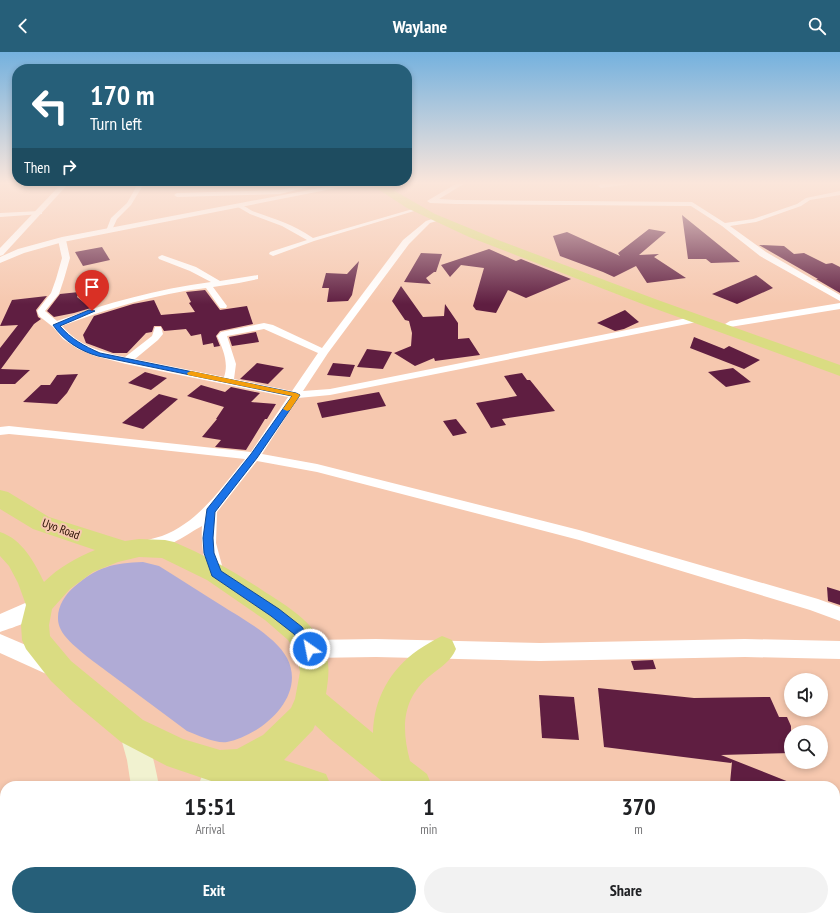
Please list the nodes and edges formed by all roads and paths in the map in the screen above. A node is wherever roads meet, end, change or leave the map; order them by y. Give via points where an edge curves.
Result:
1 (30, 223) edge
2 (112, 223) edge
3 (153, 223) edge
4 (281, 223) edge
5 (367, 223) edge
6 (427, 223) edge
7 (447, 223) edge
8 (470, 223) edge
9 (720, 223) edge
10 (742, 223) edge
11 (724, 225) junction
12 (109, 231) junction
13 (62, 240) junction
14 (312, 240) junction
15 (0, 253) edge
16 (273, 254) dead end
17 (162, 257) dead end
18 (0, 260) edge
19 (255, 277) dead end
20 (218, 283) junction
21 (208, 285) junction
22 (840, 298) edge
23 (223, 306) dead end
24 (840, 306) edge
25 (697, 320) junction
26 (730, 324) junction
27 (56, 325) junction
28 (158, 329) dead end
29 (324, 352) junction
30 (126, 361) junction
31 (840, 362) edge
32 (840, 371) edge
33 (228, 380) junction
34 (296, 395) junction
35 (0, 431) edge
36 (254, 456) junction
37 (0, 498) edge
38 (210, 511) junction
39 (0, 541) edge
40 (132, 550) junction
41 (216, 573) junction
42 (39, 605) junction
43 (840, 614) edge
44 (0, 623) edge
45 (0, 643) edge
46 (310, 649) junction
47 (442, 649) junction
48 (840, 650) edge
49 (61, 671) junction
50 (310, 700) junction
51 (132, 731) junction
52 (240, 766) junction
53 (405, 779) edge
54 (144, 781) edge
55 (219, 781) edge
56 (298, 781) edge

1 - 15 street
2 - 12 street
3 - 12 street
4 - 14 street
5 - 14 street
6 - 29 street via 406,242
7 - 25 highway
8 - 26 highway via 560,260
9 - 11 street
10 - 11 street
11 - 22 street via 764,254
12 - 13 street
13 - 18 street via 21,251
13 - 27 street via 66,258 62,272 55,294 41,311
14 - 16 street
17 - 20 street via 193,269
19 - 20 street
20 - 21 street
21 - 23 street
21 - 27 street via 173,290 104,307
24 - 26 street
25 - 32 highway
25 - 34 street via 330,392
26 - 31 highway
27 - 30 street via 66,337 81,347
28 - 30 street via 155,338
29 - 33 street via 270,327 224,334 222,336 230,353 232,373
29 - 34 street
30 - 33 street
33 - 34 street
34 - 36 street
35 - 36 street via 23,431
36 - 38 street
36 - 43 street via 317,468 579,535
37 - 40 highway, Uyo Road via 41,523
38 - 40 street via 167,540
38 - 41 street via 209,553
39 - 42 highway via 18,559 31,582
40 - 41 highway via 165,549
40 - 42 highway via 114,553 84,565 61,582
41 - 46 highway via 275,612 298,631
42 - 44 street
42 - 49 highway via 35,625 36,640
45 - 49 street
46 - 47 street
46 - 50 highway via 315,672
47 - 48 street via 540,652 745,648
47 - 53 highway via 411,674 395,696 388,718 390,749
49 - 51 highway
50 - 52 highway via 302,719 275,747
50 - 53 highway
51 - 52 highway via 179,754 220,766
51 - 54 main road
52 - 55 main road
52 - 56 highway

